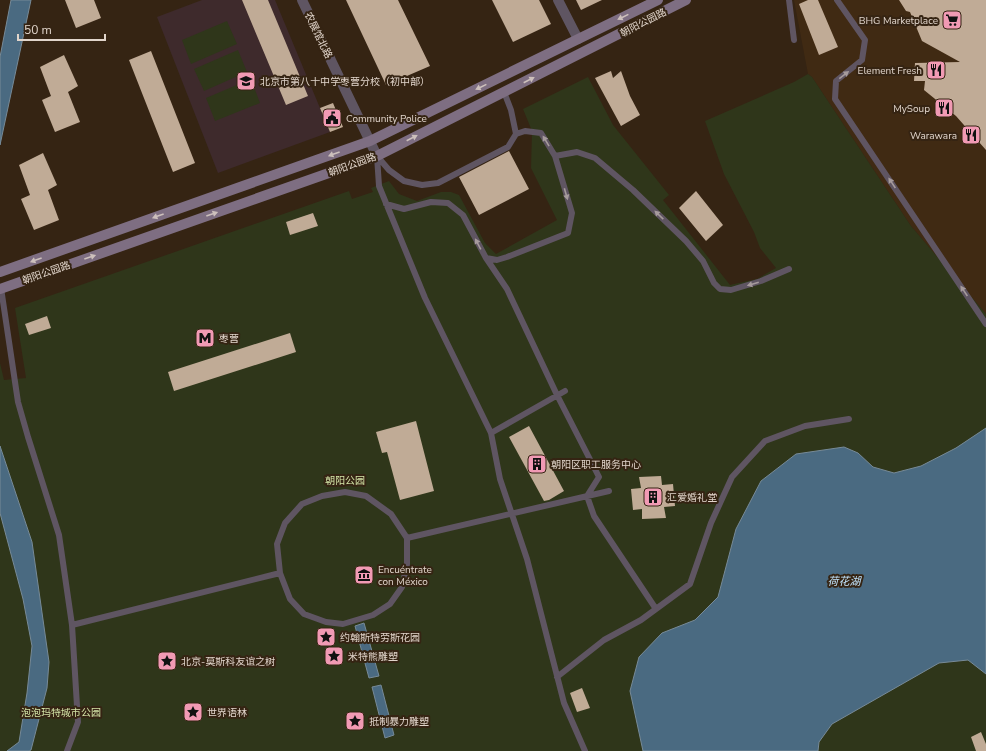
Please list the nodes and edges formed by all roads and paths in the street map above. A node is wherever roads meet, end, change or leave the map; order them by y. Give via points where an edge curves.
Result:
1 (302, 0) edge
2 (558, 0) edge
3 (658, 0) edge
4 (686, 0) edge
5 (789, 0) edge
6 (837, 0) edge
7 (578, 39) junction
8 (794, 40) dead end
9 (504, 92) junction
10 (516, 134) junction
11 (370, 141) junction
12 (378, 156) junction
13 (556, 156) junction
14 (386, 204) junction
15 (486, 258) junction
16 (789, 269) dead end
17 (0, 272) edge
18 (1, 288) edge
19 (986, 324) edge
20 (565, 391) dead end
21 (557, 395) junction
22 (849, 419) dead end
23 (491, 433) junction
24 (609, 491) dead end
25 (587, 496) junction
26 (511, 513) junction
27 (407, 538) junction
28 (280, 573) junction
29 (656, 609) junction
30 (72, 625) junction
31 (557, 677) junction
32 (68, 751) edge
33 (585, 751) edge

1 - 11 street, 农展馆北路
2 - 7 street
3 -> 7 main road, 朝阳公园路
9 -> 4 main road, 朝阳公园路
5 - 8 lane
19 -> 6 lane via 835,99 836,81 862,60 865,40
7 -> 11 main road, 朝阳公园路
9 - 10 lane
12 -> 9 main road, 朝阳公园路
10 - 12 lane via 508,147 438,183 422,185 404,180 389,170
13 -> 10 lane via 542,133 525,131
11 - 12 street, 农展馆北路
11 -> 17 main road, 朝阳公园路
12 - 14 lane via 379,186
18 -> 12 main road, 朝阳公园路
13 -> 15 lane via 572,213 568,233 507,257 497,260
16 -> 13 lane via 761,282 731,290 720,288 714,283 703,261 686,241 633,190 594,158 577,152
15 -> 14 lane via 463,215 448,203 431,202 404,209
14 - 23 lane via 424,298
15 - 21 lane via 507,288
18 - 30 lane via 18,402 59,535
20 - 21 lane
21 - 23 lane
21 - 25 lane via 599,477
22 - 29 lane via 804,426 765,441 732,477 711,523 690,584
23 - 26 lane via 500,479
24 - 25 lane
25 - 26 lane
25 - 29 lane via 594,516
26 - 27 lane
26 - 31 lane via 527,559
27 - 28 lane via 391,514 366,496 345,492 322,496 302,504 285,524 277,544
27 - 28 lane via 407,564 402,587 390,604 373,615 343,624 326,622 304,614 290,599
28 - 30 lane
29 - 31 lane via 642,620 604,640
30 - 32 lane via 78,722
31 - 33 lane via 564,703

